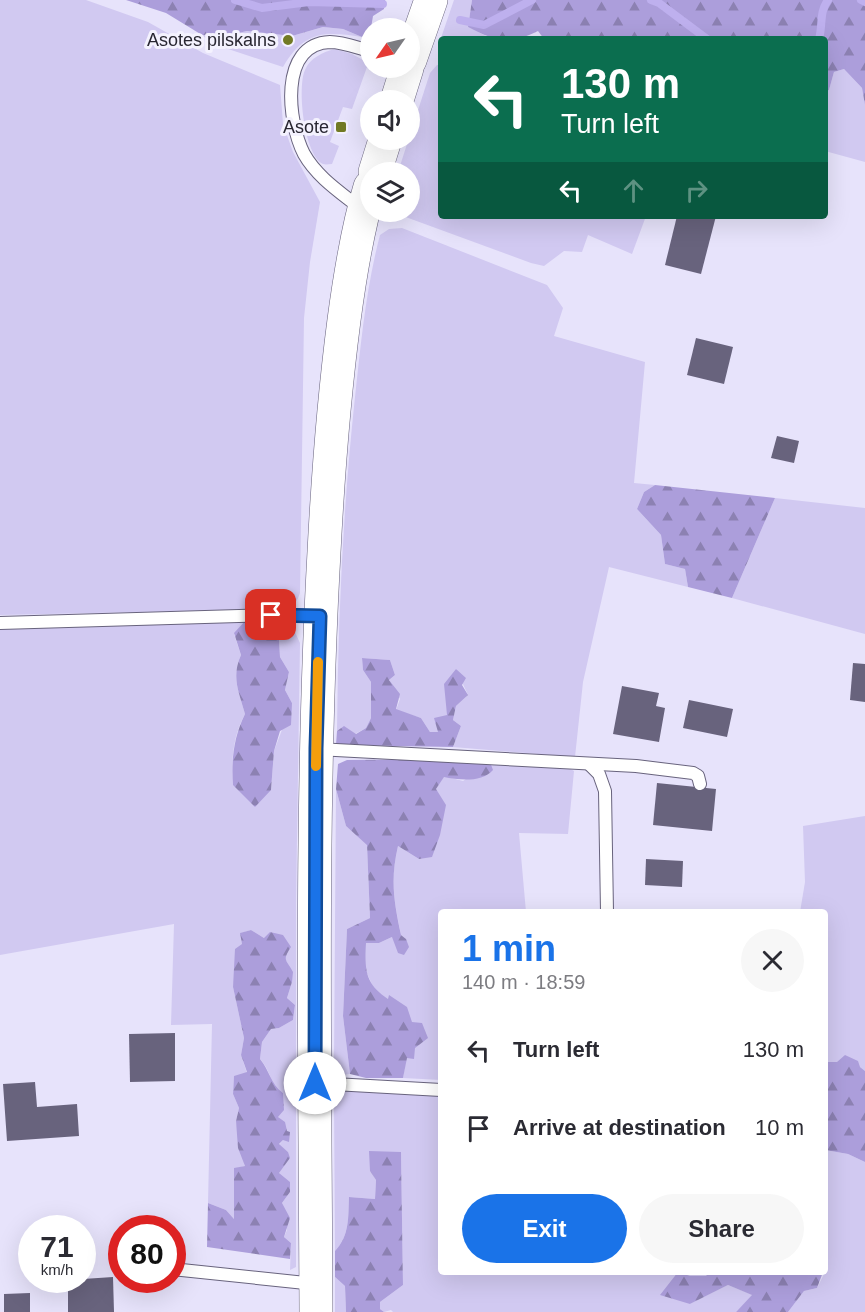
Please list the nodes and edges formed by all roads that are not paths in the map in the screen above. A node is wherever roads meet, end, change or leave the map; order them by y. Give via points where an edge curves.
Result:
1 (431, 0) edge
2 (420, 31) edge
3 (360, 49) edge
4 (360, 195) edge
5 (362, 222) edge
6 (320, 616) junction
7 (0, 623) edge
8 (316, 748) junction
9 (589, 764) junction
10 (700, 784) dead end
11 (607, 909) edge
12 (315, 1083) junction
13 (438, 1090) edge
14 (186, 1272) edge
15 (316, 1298) edge

1 - 2 highway
3 - 4 lane via 331,42 311,49 294,70 291,104 297,138 313,166 323,177
5 - 6 highway via 338,366
6 - 7 lane
6 - 8 highway
8 - 9 lane
8 - 12 highway
9 - 10 lane via 693,773 699,776
9 - 11 lane via 599,774 605,791
12 - 13 lane
12 - 15 highway
14 - 15 lane

